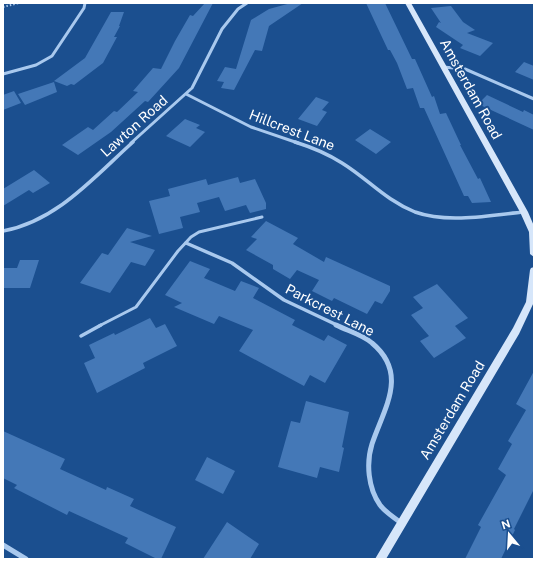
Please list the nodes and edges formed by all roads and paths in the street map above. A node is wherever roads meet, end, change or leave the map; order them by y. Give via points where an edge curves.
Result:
1 (19, 3) edge
2 (85, 3) edge
3 (247, 3) edge
4 (408, 3) edge
5 (3, 7) edge
6 (443, 67) junction
7 (3, 74) edge
8 (186, 94) junction
9 (534, 99) edge
10 (524, 212) junction
11 (262, 217) dead end
12 (3, 231) edge
13 (186, 243) junction
14 (534, 254) edge
15 (534, 270) edge
16 (81, 336) dead end
17 (400, 523) junction
18 (3, 545) edge
19 (26, 559) edge
20 (380, 559) edge

1 - 5 path
2 - 7 street via 52,56 36,65
3 - 8 street, Lawton Road via 234,11 224,23 192,88
4 - 6 street, Amsterdam Road
6 - 9 street via 465,69
6 - 10 street, Amsterdam Road
8 - 10 street, Hillcrest Lane via 251,127 316,149 343,163 395,202 416,212 457,218
8 - 12 street, Lawton Road via 60,207 36,221
10 - 14 street, Amsterdam Road via 533,232
11 - 13 lane via 199,232
13 - 16 lane via 136,307
13 - 17 street, Parkcrest Lane via 232,263 284,300 371,342 381,351 387,360 393,386 371,448 369,478 380,505
15 - 17 street, Amsterdam Road via 530,302 516,331
17 - 20 street, Amsterdam Road
18 - 19 street

